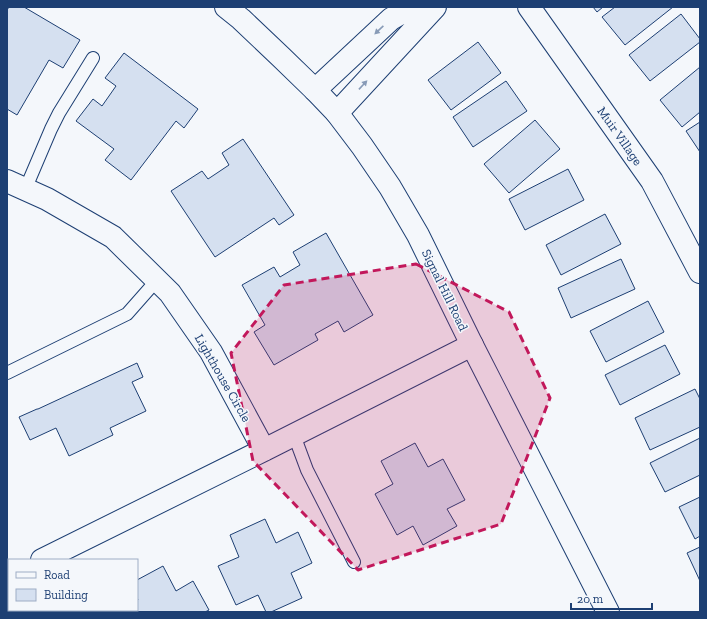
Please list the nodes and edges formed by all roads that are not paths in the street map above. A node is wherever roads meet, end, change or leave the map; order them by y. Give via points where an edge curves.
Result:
1 (226, 7) edge
2 (411, 7) edge
3 (434, 7) edge
4 (529, 7) edge
5 (93, 58) dead end
6 (315, 90) junction
7 (337, 113) junction
8 (16, 186) edge
9 (700, 272) edge
10 (157, 280) junction
11 (472, 345) junction
12 (7, 373) edge
13 (294, 435) junction
14 (264, 450) junction
15 (45, 559) edge
16 (354, 562) dead end
17 (608, 612) edge

1 - 6 street, Signal Hill Road
2 -> 6 street via 391,19
7 -> 3 street
4 - 9 street, Muir Village via 652,181
5 - 8 lane
6 - 7 street, Signal Hill Road
7 - 11 street, Signal Hill Road via 390,187 418,235
8 - 10 street, Lighthouse Circle via 47,199 113,237
10 - 12 lane via 127,314
10 - 14 street, Lighthouse Circle via 170,293 211,352
11 - 13 street
11 - 17 street, Signal Hill Road
13 - 14 street
13 - 16 lane via 307,470
14 - 15 street

